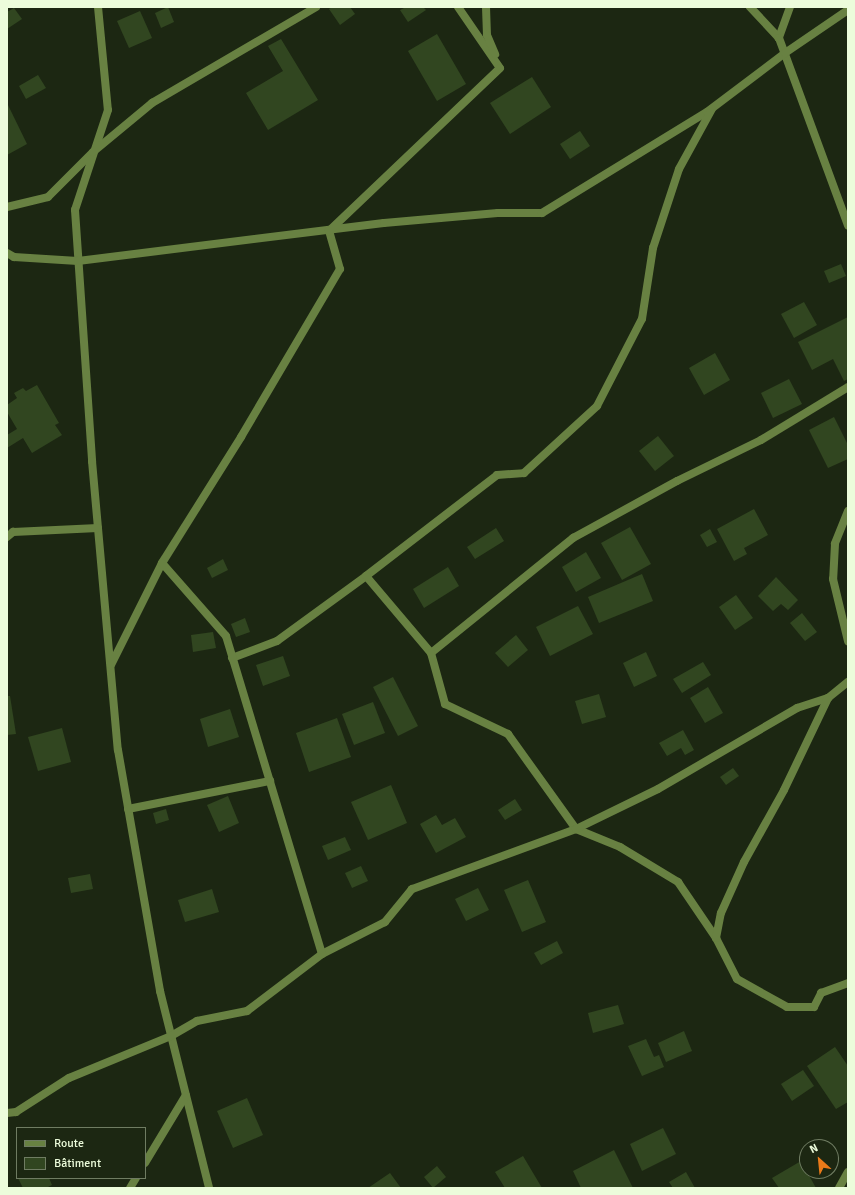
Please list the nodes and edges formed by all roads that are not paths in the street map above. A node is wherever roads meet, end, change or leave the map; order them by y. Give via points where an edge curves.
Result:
1 (98, 7) edge
2 (316, 7) edge
3 (458, 7) edge
4 (486, 7) edge
5 (750, 7) edge
6 (790, 7) edge
7 (848, 10) edge
8 (779, 38) junction
9 (785, 53) junction
10 (500, 68) junction
11 (713, 107) junction
12 (94, 152) junction
13 (7, 207) edge
14 (848, 226) edge
15 (329, 231) junction
16 (7, 253) edge
17 (78, 261) junction
18 (848, 387) edge
19 (848, 512) edge
20 (98, 528) junction
21 (7, 537) edge
22 (162, 563) junction
23 (366, 576) junction
24 (848, 641) edge
25 (431, 653) junction
26 (232, 658) junction
27 (110, 666) junction
28 (848, 682) edge
29 (828, 698) junction
30 (270, 781) junction
31 (128, 809) junction
32 (576, 829) junction
33 (716, 938) junction
34 (322, 954) junction
35 (848, 983) edge
36 (171, 1036) junction
37 (186, 1095) junction
38 (7, 1113) edge
39 (146, 1161) edge
40 (848, 1172) edge
41 (135, 1179) edge
42 (130, 1188) edge
43 (210, 1188) edge
44 (839, 1188) edge

1 - 12 street via 108,110
2 - 12 street via 152,103
3 - 10 street
4 - 10 street via 487,35
5 - 8 street
6 - 8 street
7 - 9 street
8 - 9 street
9 - 11 street
9 - 14 street
10 - 15 street
11 - 15 street via 542,213 490,214
11 - 23 street via 678,169 653,248 642,319 597,406 524,473 497,475
12 - 13 street via 48,197
12 - 17 street via 75,210
15 - 17 street
15 - 22 street via 340,269 241,437
16 - 17 street via 14,257
17 - 20 street
18 - 25 street via 761,440 677,481 573,538
19 - 24 street via 835,544 833,579
20 - 21 street via 13,532
20 - 27 street
22 - 26 street via 226,636
22 - 27 street
23 - 25 street
23 - 26 street via 277,641
25 - 32 street via 445,704 508,734
26 - 30 street
27 - 31 street via 118,750
28 - 29 street
29 - 32 street via 797,708 658,789
29 - 33 street via 784,790 744,862 722,913
30 - 31 street
30 - 34 street
31 - 36 street via 160,991
32 - 33 street via 620,847 678,882
32 - 34 street via 412,889 385,922
33 - 35 street via 737,979 787,1007 814,1007 821,992
34 - 36 street via 246,1011 197,1021
36 - 37 street
36 - 38 street via 69,1078 16,1112
37 - 39 street
37 - 43 street
40 - 44 street
41 - 42 street

